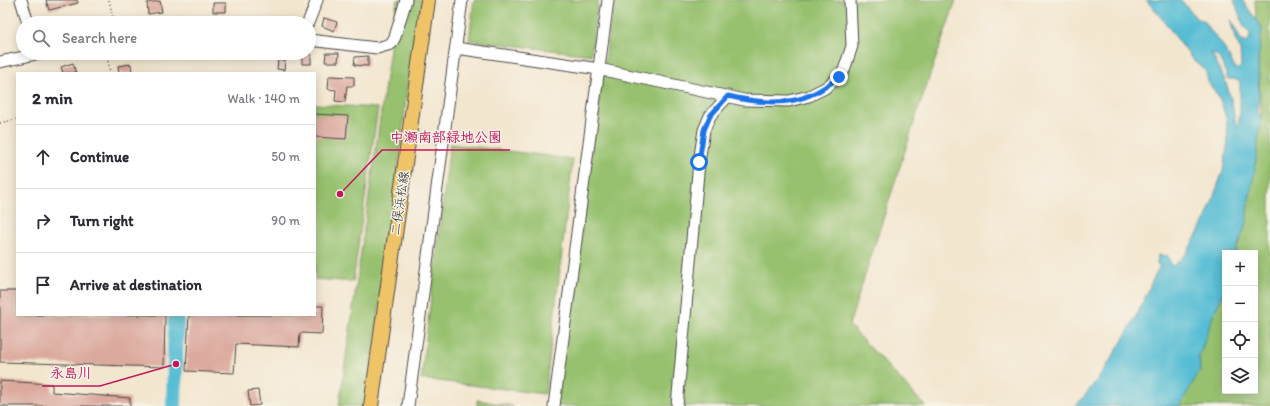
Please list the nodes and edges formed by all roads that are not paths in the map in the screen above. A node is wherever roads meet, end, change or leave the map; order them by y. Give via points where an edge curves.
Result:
1 (21, 0) edge
2 (318, 0) edge
3 (406, 0) edge
4 (428, 0) edge
5 (462, 0) edge
6 (608, 0) edge
7 (850, 0) edge
8 (26, 16) edge
9 (311, 16) edge
10 (316, 41) edge
11 (456, 48) junction
12 (16, 58) edge
13 (0, 62) edge
14 (599, 69) junction
15 (728, 96) junction
16 (371, 406) edge
17 (408, 406) edge
18 (554, 406) edge
19 (677, 406) edge

1 - 8 street
2 - 9 street
3 - 10 street via 391,44 377,48
4 - 16 main road, 二俣浜松線
5 - 11 street
6 - 14 street
7 - 15 street via 852,46 839,77 809,96 789,101 744,100
11 - 14 street
11 - 17 street
12 - 13 street
14 - 15 street
14 - 18 street
15 - 19 street via 710,116 704,130

